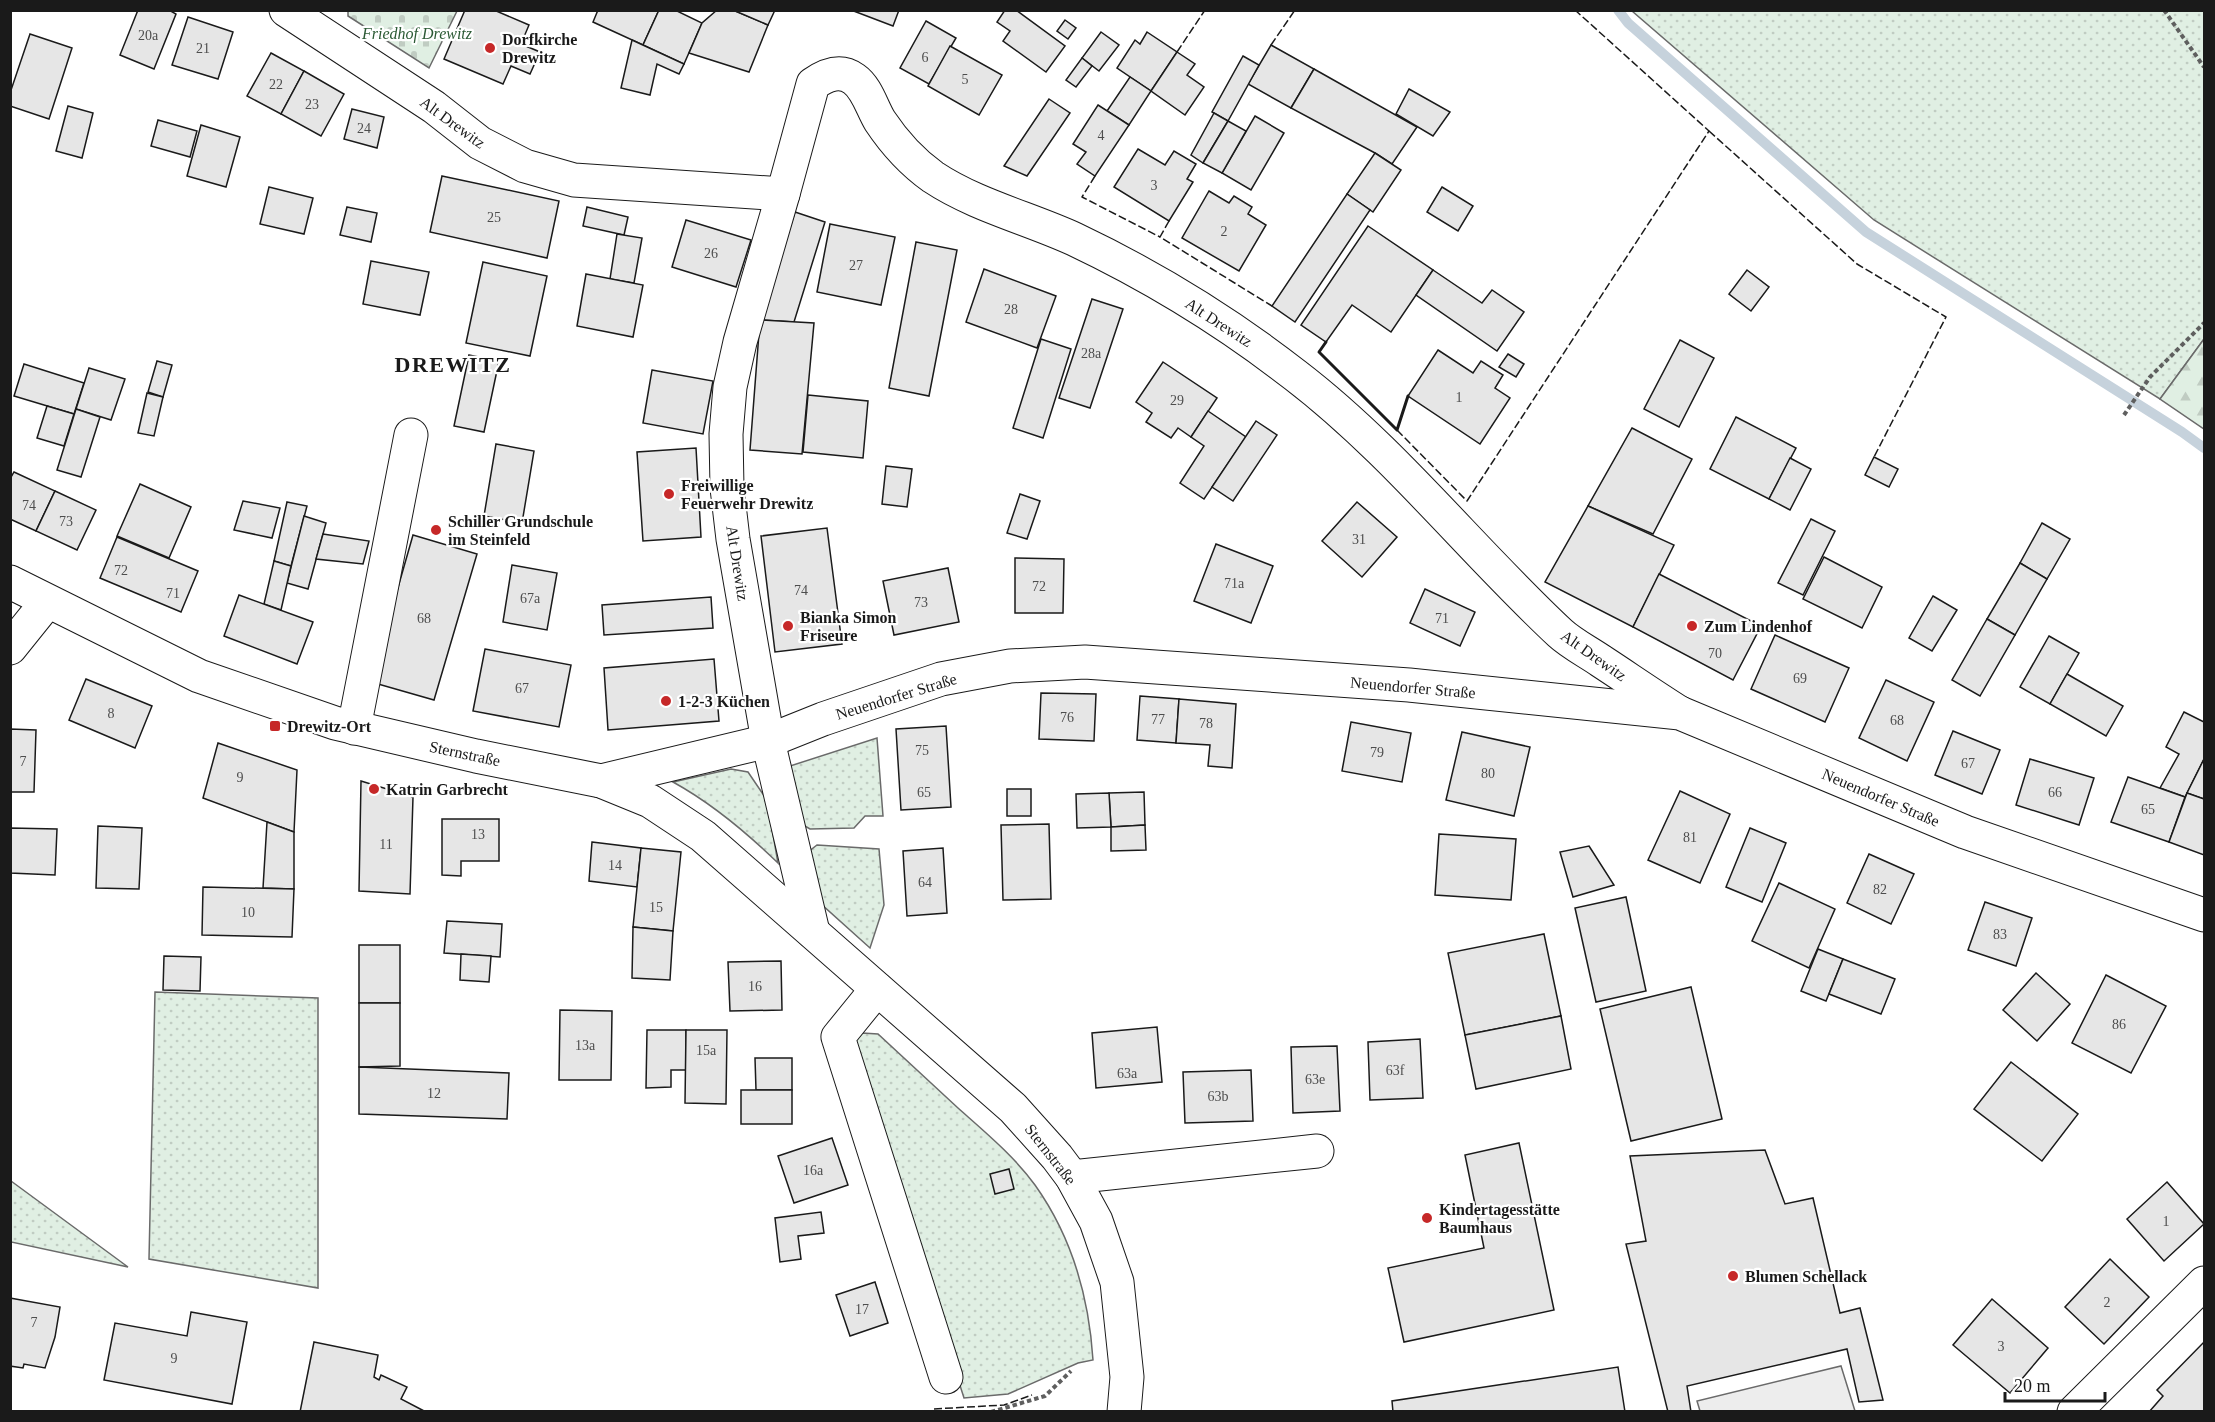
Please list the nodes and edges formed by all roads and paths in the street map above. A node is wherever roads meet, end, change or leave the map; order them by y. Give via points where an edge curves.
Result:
1 (286, 10) edge
2 (2164, 10) edge
3 (2205, 67) edge
4 (783, 194) junction
5 (2205, 323) edge
6 (2124, 416) dead end
7 (411, 435) dead end
8 (10, 582) edge
9 (47, 602) junction
10 (10, 648) edge
11 (1680, 713) junction
12 (354, 728) junction
13 (768, 741) junction
14 (601, 781) junction
15 (2205, 915) edge
16 (813, 932) junction
17 (877, 989) junction
18 (1317, 1151) dead end
19 (1072, 1177) junction
20 (2205, 1283) edge
21 (1071, 1371) dead end
22 (946, 1377) dead end
23 (991, 1412) edge
24 (1124, 1412) edge
25 (2074, 1412) edge

1 - 4 street, Alt Drewitz via 434,107 480,143 525,166 574,180
2 - 3 path
4 - 11 street, Alt Drewitz via 813,84 826,75 854,79 899,146 935,178 1075,239 1133,269 1226,325 1297,376 1369,438 1562,636
4 - 13 street, Alt Drewitz via 740,342 730,387 726,434 733,539
5 - 6 path via 2150,377
7 - 12 street
8 - 9 street, Sternstraße
9 - 10 street
9 - 12 street, Sternstraße via 199,676
11 - 13 street, Neuendorfer Straße via 1409,685 1085,662 1010,666 942,679
11 - 15 street, Neuendorfer Straße via 1965,832
12 - 14 street, Sternstraße
13 - 14 street, Neuendorfer Straße
13 - 16 street, Alt Drewitz
14 - 16 street, Sternstraße via 650,801 704,836
16 - 17 street, Sternstraße
17 - 19 street, Sternstraße via 1013,1108
17 - 22 street via 838,1037
18 - 19 street
19 - 24 street, Sternstraße via 1095,1221 1117,1282 1127,1377
20 - 25 street
21 - 23 path via 1045,1395

